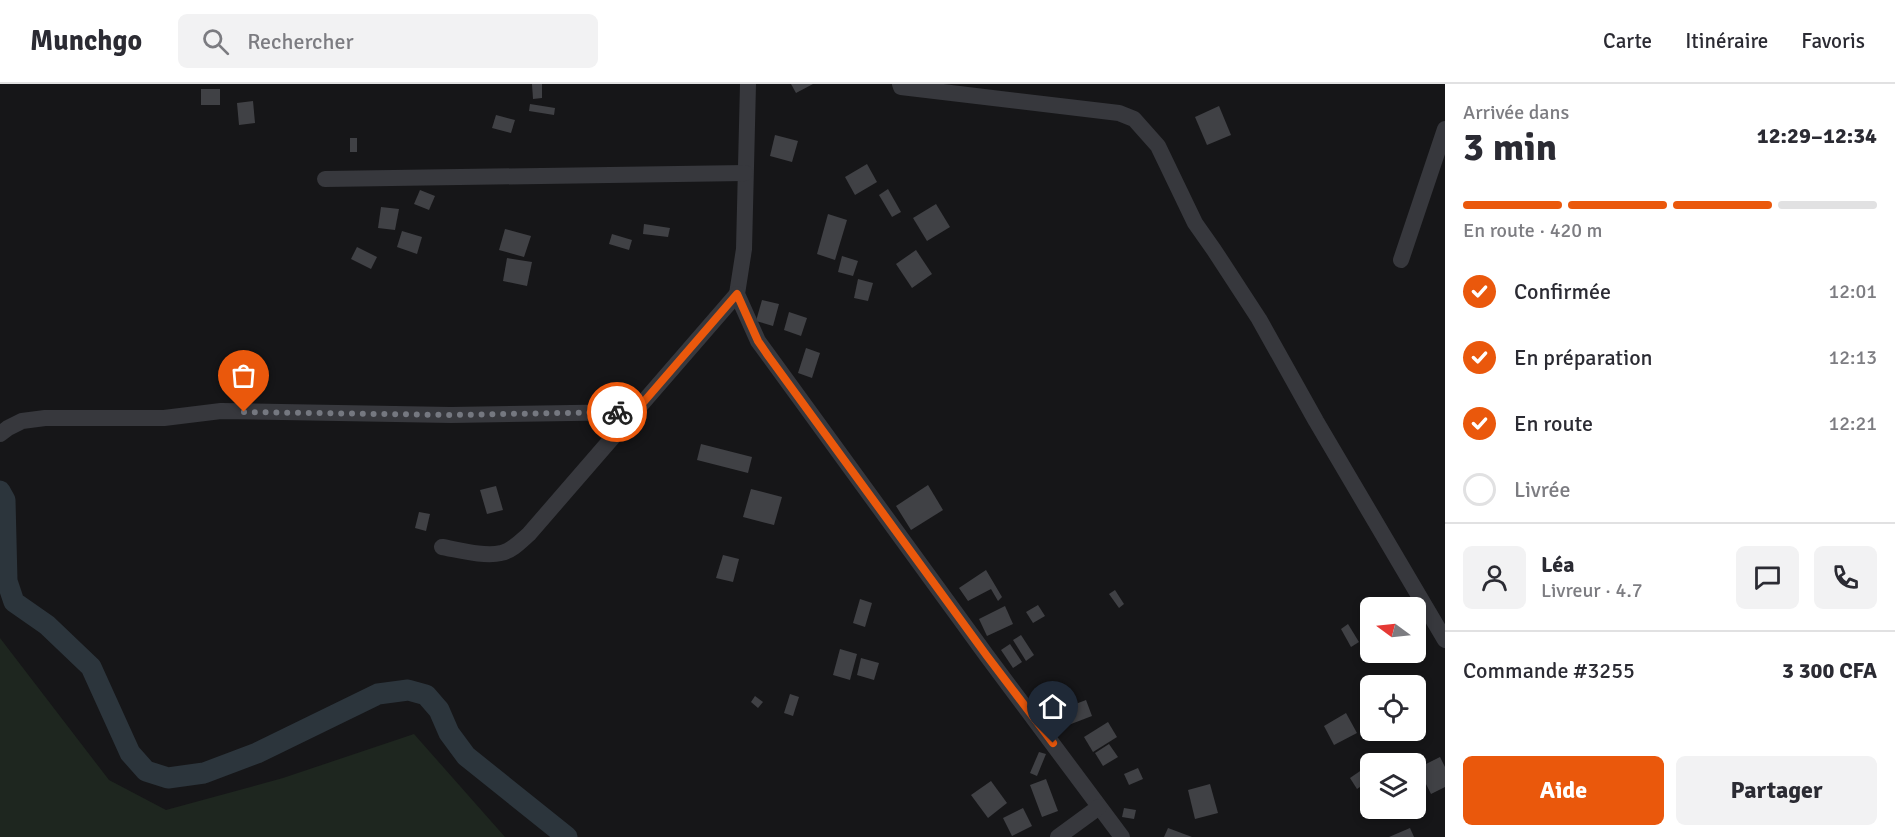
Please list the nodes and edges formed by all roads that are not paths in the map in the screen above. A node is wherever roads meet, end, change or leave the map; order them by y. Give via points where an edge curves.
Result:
1 (748, 84) edge
2 (900, 84) edge
3 (1445, 129) edge
4 (745, 173) junction
5 (325, 179) dead end
6 (1401, 260) dead end
7 (737, 294) junction
8 (635, 412) junction
9 (0, 434) edge
10 (442, 547) dead end
11 (1445, 640) edge
12 (1100, 807) junction
13 (1058, 837) edge
14 (1122, 837) edge

1 - 4 street
2 - 11 street via 1119,113 1134,119 1145,130 1158,146 1195,223 1259,319
3 - 6 street
4 - 5 street
4 - 7 street via 744,249
7 - 8 street
7 - 12 street via 769,357
8 - 9 street via 451,415 221,411 164,418 45,418 22,421
8 - 10 street via 514,547 502,554 491,554
12 - 13 street
12 - 14 street

